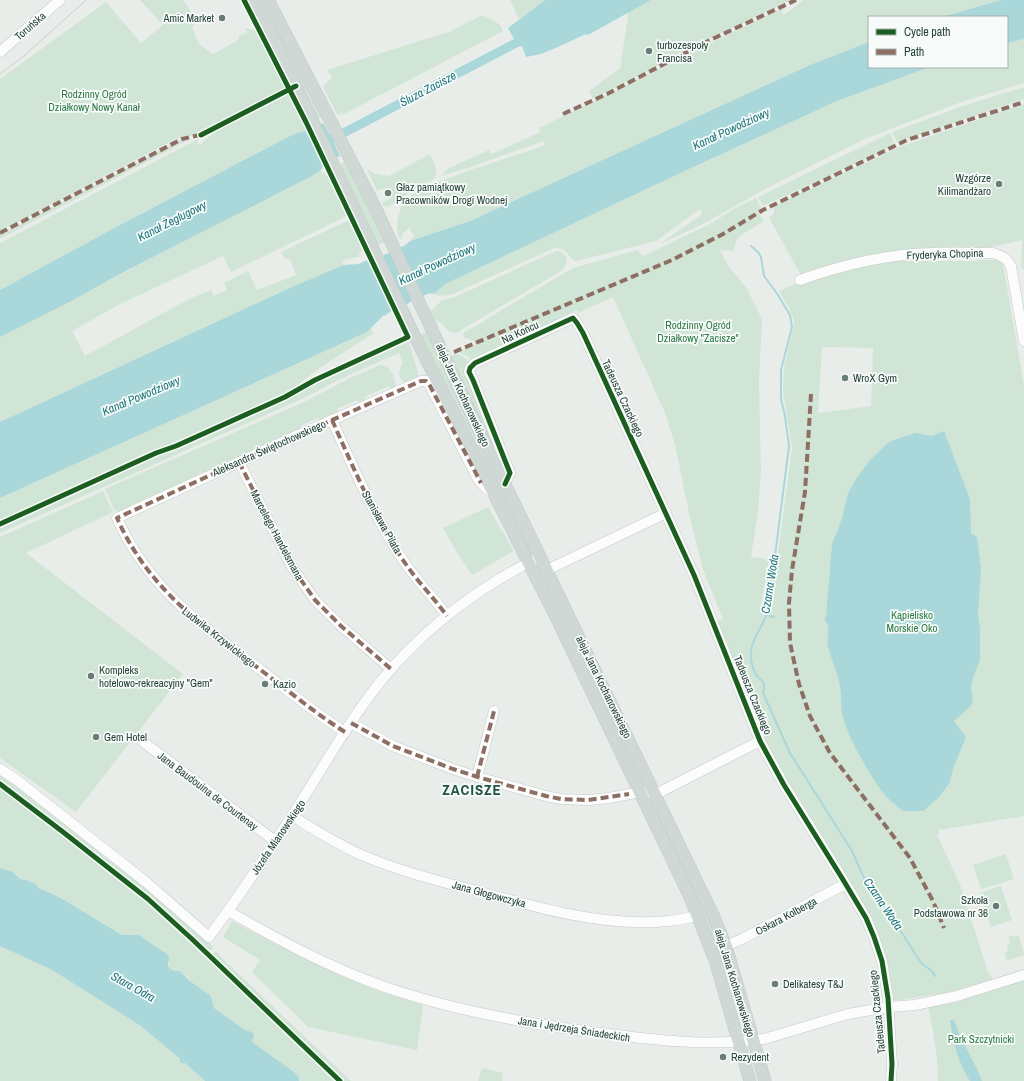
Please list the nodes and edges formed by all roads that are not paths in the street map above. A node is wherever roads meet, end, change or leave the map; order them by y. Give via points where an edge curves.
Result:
1 (60, 0) edge
2 (255, 0) edge
3 (268, 0) edge
4 (0, 52) edge
5 (800, 280) dead end
6 (569, 320) joint
7 (1024, 341) edge
8 (421, 381) joint
9 (332, 420) junction
10 (239, 462) junction
11 (506, 484) junction
12 (495, 495) junction
13 (666, 513) junction
14 (117, 518) joint
15 (540, 557) junction
16 (529, 563) junction
17 (547, 570) junction
18 (447, 616) junction
19 (391, 670) junction
20 (494, 711) dead end
21 (351, 723) junction
22 (345, 732) junction
23 (142, 741) dead end
24 (760, 741) junction
25 (0, 769) edge
26 (478, 777) junction
27 (640, 792) junction
28 (654, 793) junction
29 (292, 816) junction
30 (275, 841) junction
31 (845, 884) junction
32 (228, 911) junction
33 (698, 915) junction
34 (726, 946) junction
35 (1024, 974) edge
36 (889, 1007) junction
37 (739, 1041) junction
38 (753, 1041) junction
39 (750, 1081) edge
40 (765, 1081) edge
41 (891, 1081) edge

1 - 4 street, Toruńska
2 - 12 main road, aleja Jana Kochanowskiego via 407,320
3 - 11 main road, aleja Jana Kochanowskiego via 344,145
5 - 7 street, Fryderyka Chopina via 858,263 890,257 932,253 999,254 1011,266
6 - 11 street, Na Końcu via 470,367 469,372 510,473
6 - 13 street, Tadeusza Czackiego via 577,323
8 - 9 street, Aleksandra Świętochowskiego
8 - 12 street, aleja Jana Kochanowskiego via 429,384 480,483
9 - 10 street, Aleksandra Świętochowskiego
9 - 18 street, Stanisława Pilata via 386,533 406,566
10 - 14 street, Aleksandra Świętochowskiego
10 - 19 street, Marcelego Handelsmana via 292,567 315,600 340,626
11 - 15 main road, aleja Jana Kochanowskiego
12 - 16 main road, aleja Jana Kochanowskiego
13 - 17 street
13 - 24 street, Tadeusza Czackiego via 698,585
14 - 22 street, Ludwika Krzywickiego via 132,549 171,598 198,622
15 - 16 street, Józefa Mianowskiego
15 - 17 main road, aleja Jana Kochanowskiego
16 - 18 street, Józefa Mianowskiego via 487,587
16 - 27 main road, aleja Jana Kochanowskiego
17 - 28 main road, aleja Jana Kochanowskiego
18 - 19 street, Józefa Mianowskiego via 415,644
19 - 21 street, Józefa Mianowskiego
20 - 26 street
21 - 22 street, Józefa Mianowskiego
21 - 26 street via 400,749
22 - 29 street, Józefa Mianowskiego
23 - 30 street, Jana Baudouina de Courtenay
24 - 28 street via 663,791
24 - 31 street, Tadeusza Czackiego
25 - 32 street, Józefa Mianowskiego via 146,882 209,937
26 - 27 street via 560,799 597,799
27 - 28 street
27 - 33 main road, aleja Jana Kochanowskiego
28 - 34 main road, aleja Jana Kochanowskiego
29 - 30 street, Józefa Mianowskiego
29 - 33 street, Jana Głogowczyka via 338,844 378,862 513,901 569,914 636,923 672,921
30 - 32 street, Józefa Mianowskiego
31 - 34 street, Oskara Kolberga
31 - 36 street, Tadeusza Czackiego via 866,918 874,937 882,961
32 - 37 street, Jana i Jędrzeja Śniadeckich via 341,970 385,987 457,1008 543,1025 636,1038 689,1042
33 - 37 main road, aleja Jana Kochanowskiego via 715,960
34 - 38 main road, aleja Jana Kochanowskiego
35 - 36 street, Jana i Jędrzeja Śniadeckich via 957,996 915,1005
36 - 38 street, Jana i Jędrzeja Śniadeckich via 848,1014
36 - 41 street, Tadeusza Czackiego
37 - 38 street, Jana i Jędrzeja Śniadeckich
37 - 39 main road, aleja Jana Kochanowskiego
38 - 40 main road, aleja Jana Kochanowskiego

